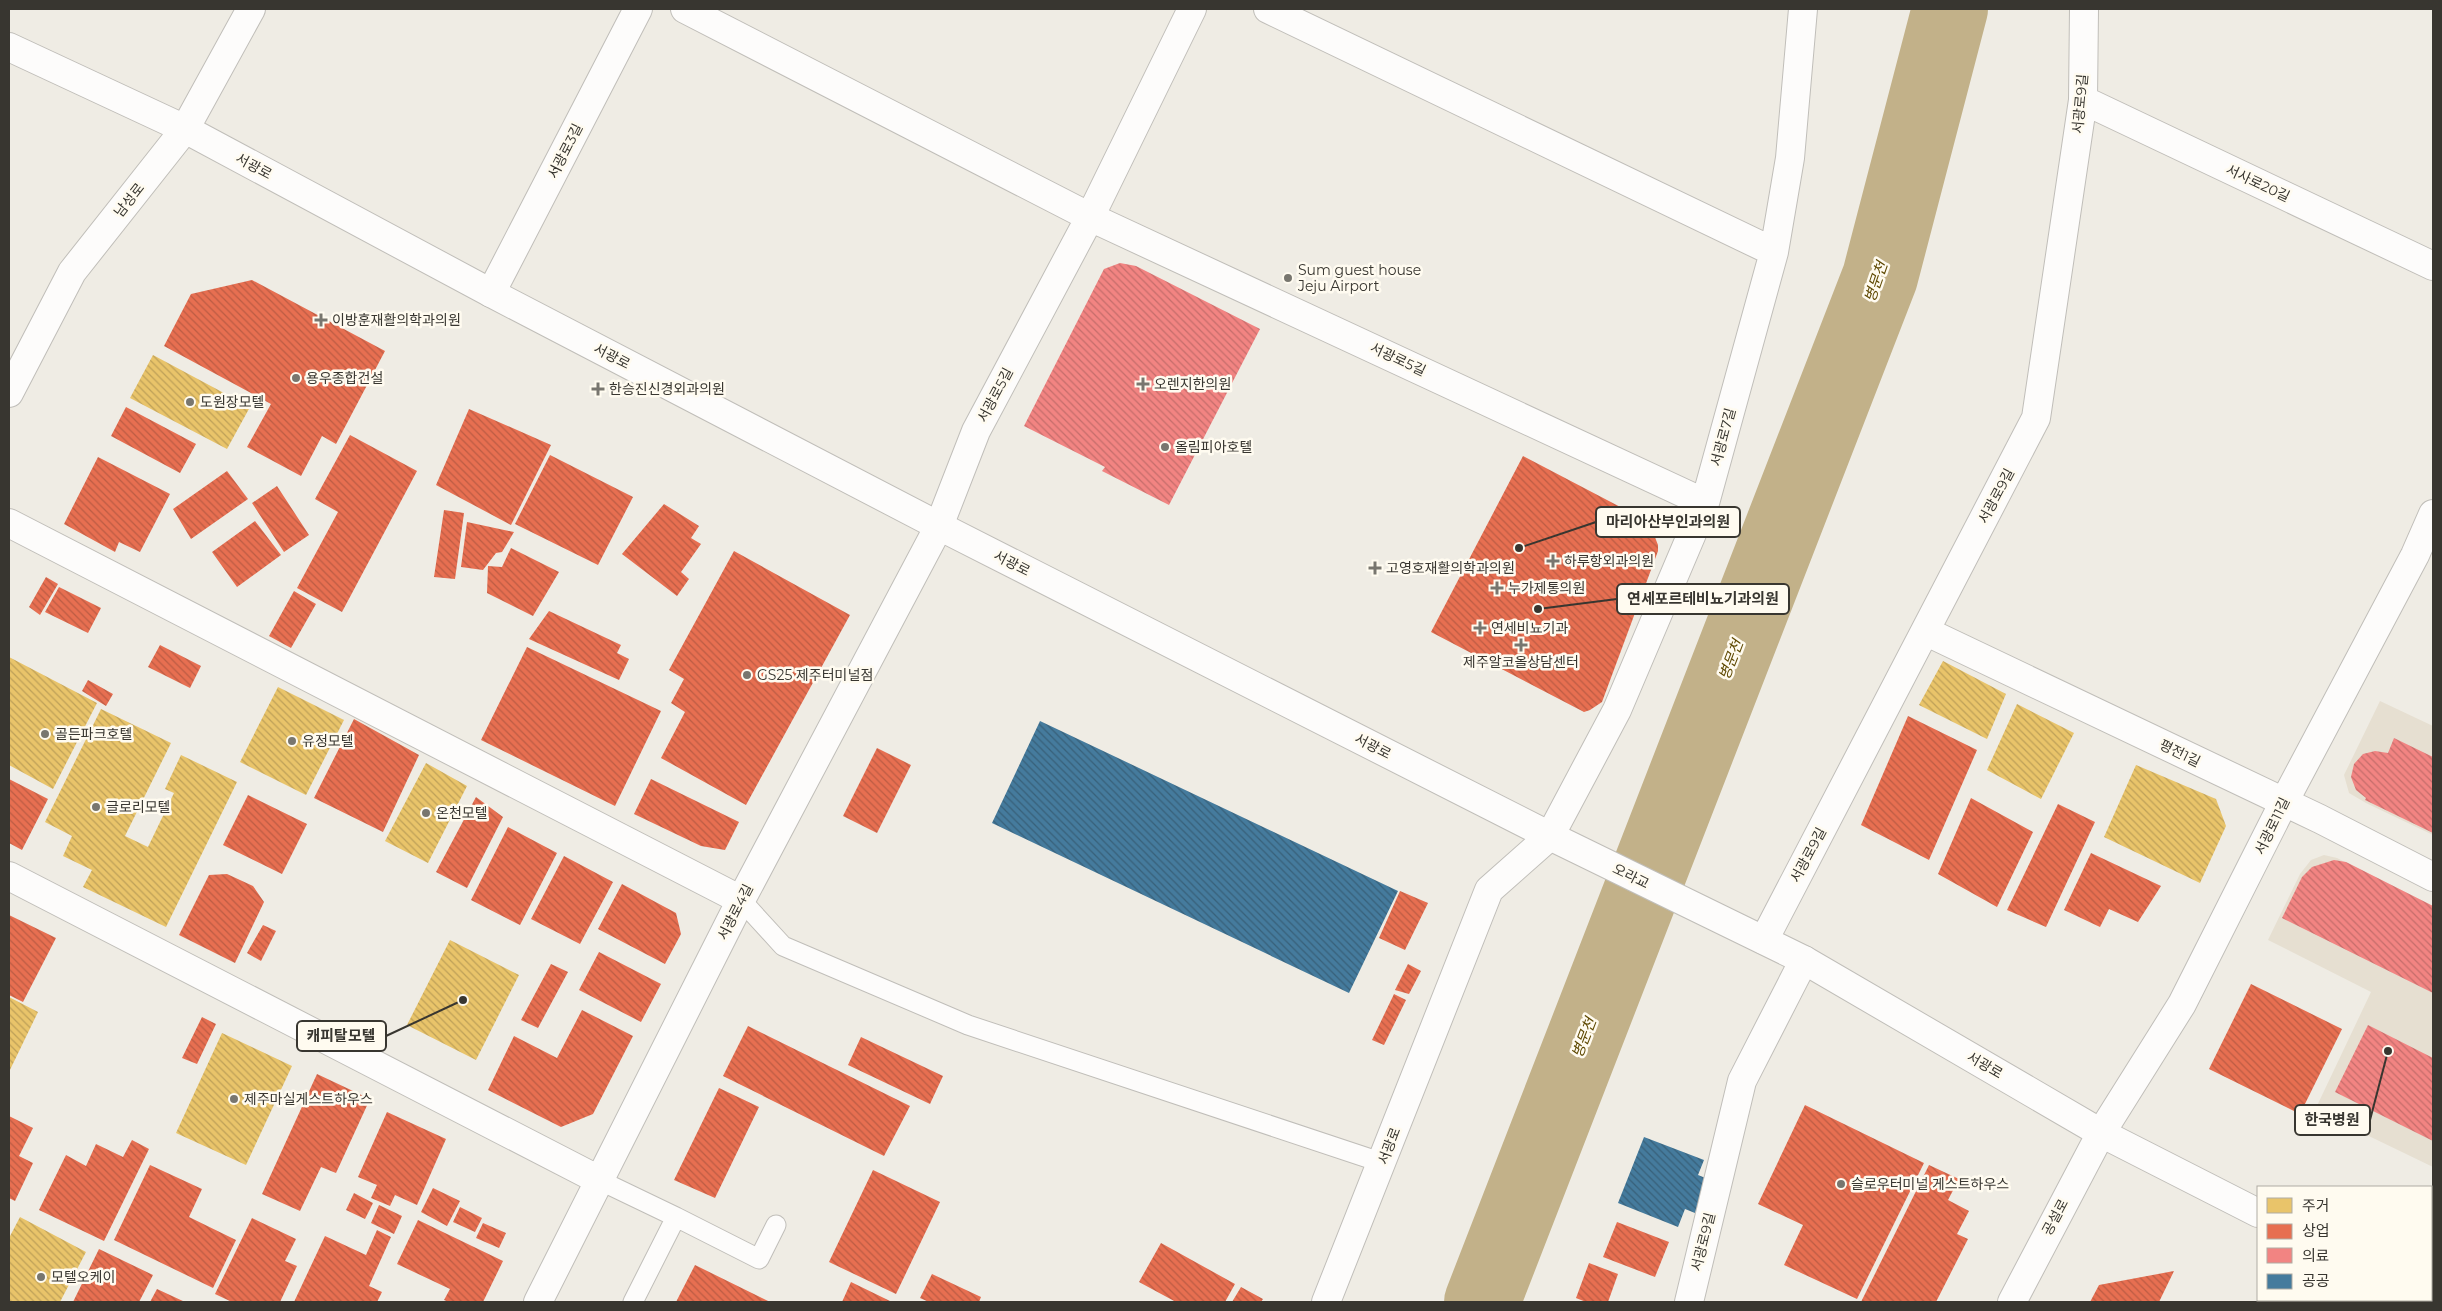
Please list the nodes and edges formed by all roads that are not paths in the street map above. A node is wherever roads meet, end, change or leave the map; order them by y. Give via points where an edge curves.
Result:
1 (251, 9) edge
2 (638, 9) edge
3 (685, 9) edge
4 (1192, 9) edge
5 (1268, 9) edge
6 (1803, 9) edge
7 (2084, 9) edge
8 (9, 47) edge
9 (2083, 100) junction
10 (185, 129) junction
11 (1090, 217) junction
12 (1774, 252) junction
13 (2433, 266) edge
14 (491, 293) junction
15 (9, 393) edge
16 (1705, 503) junction
17 (2433, 514) edge
18 (9, 523) edge
19 (939, 526) junction
20 (2424, 560) edge
21 (1926, 631) junction
22 (2284, 802) junction
23 (1550, 836) junction
24 (9, 876) edge
25 (2433, 877) edge
26 (741, 900) junction
27 (1712, 915) joint
28 (1764, 940) junction
29 (1804, 960) junction
30 (2101, 1133) junction
31 (1383, 1163) junction
32 (599, 1180) junction
33 (2257, 1212) edge
34 (676, 1217) junction
35 (776, 1225) dead end
36 (538, 1302) edge
37 (633, 1302) edge
38 (1326, 1302) edge
39 (1689, 1302) edge
40 (2012, 1302) edge

1 - 10 street, 남성로
2 - 14 street, 서광로3길
3 - 11 street
4 - 11 street, 서광로5길
5 - 12 street
6 - 12 street, 서광로7길 via 1790,158
7 - 9 street, 서광로9길
8 - 10 street, 서광로
9 - 13 street, 서사로20길
9 - 21 street, 서광로9길 via 2036,418
10 - 14 street, 서광로
10 - 15 street, 남성로 via 72,272
11 - 16 street, 서광로5길
11 - 19 street, 서광로5길 via 976,432
12 - 16 street, 서광로7길
14 - 19 street, 서광로
16 - 23 street, 서광로7길 via 1617,710
17 - 20 street, 서광로11길
18 - 26 street
19 - 23 street, 서광로
19 - 26 street, 서광로4길
20 - 22 street, 서광로11길
21 - 22 street, 평전1길
21 - 28 street, 서광로9길
22 - 25 street, 평전1길
22 - 30 street, 서광로11길 via 2182,1004
23 - 27 street, 오라교
23 - 31 street, 서광로 via 1489,890
24 - 32 street
26 - 31 lane via 783,946 968,1025
26 - 32 street, 서광로4길
27 - 28 street, 서광로
28 - 29 street, 서광로
29 - 30 street, 서광로
29 - 39 street, 서광로9길 via 1742,1082
30 - 33 street, 서광로
30 - 40 street, 공설로
31 - 38 street, 서광로
32 - 34 lane
32 - 36 street, 서광로4길
34 - 35 lane via 759,1259
34 - 37 lane

